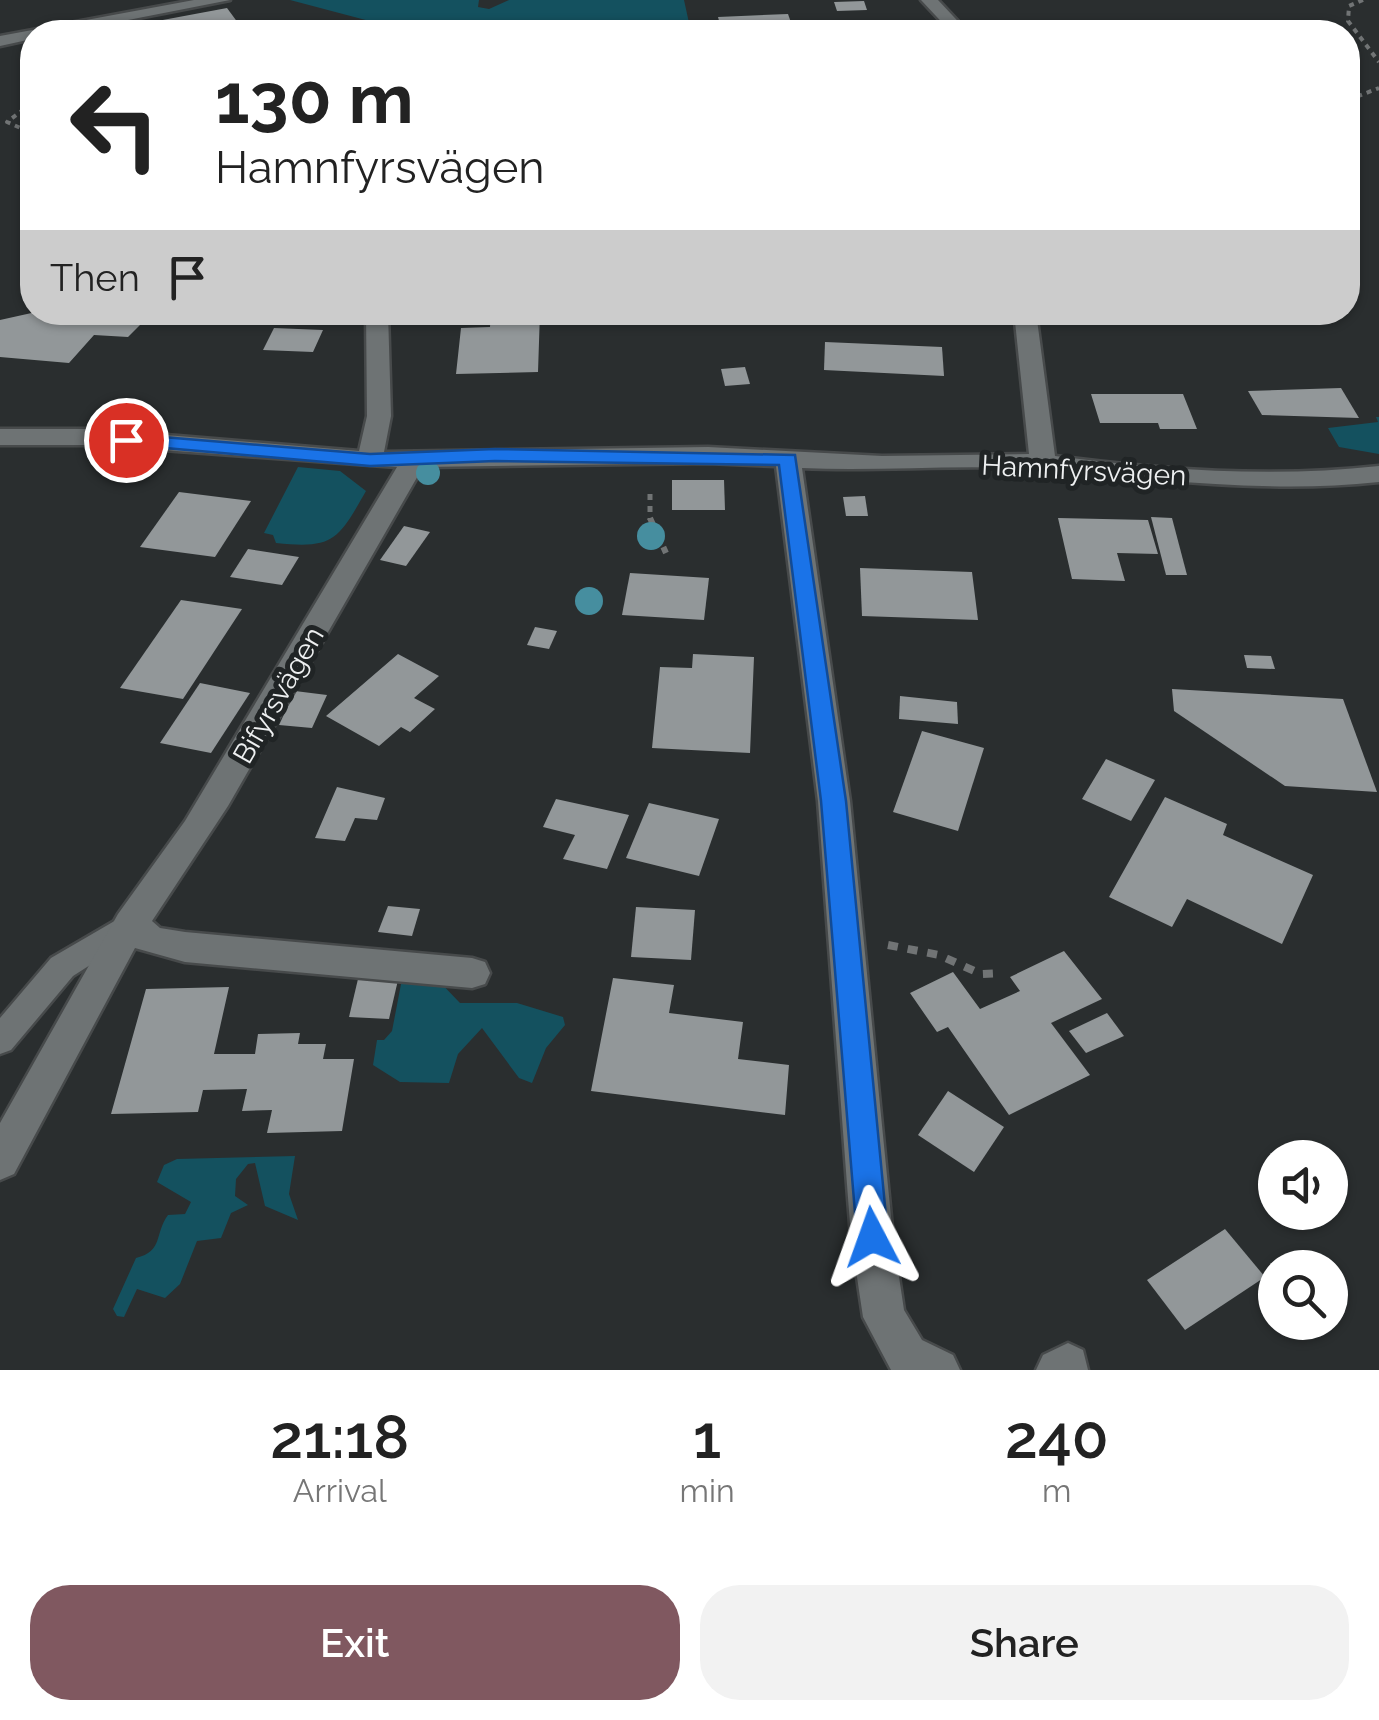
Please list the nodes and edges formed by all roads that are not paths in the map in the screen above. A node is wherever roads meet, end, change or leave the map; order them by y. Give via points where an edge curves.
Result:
1 (222, 0) edge
2 (929, 0) edge
3 (109, 20) edge
4 (948, 20) edge
5 (377, 325) edge
6 (1026, 325) edge
7 (0, 437) edge
8 (414, 458) junction
9 (788, 459) junction
10 (370, 460) junction
11 (1042, 462) junction
12 (1379, 474) edge
13 (130, 924) junction
14 (472, 973) dead end
15 (0, 1040) edge
16 (0, 1161) edge
17 (938, 1370) edge

1 - 3 street
2 - 4 street
5 - 10 street via 379,416
6 - 11 street
7 - 10 street, Hamnfyrsvägen via 94,437
8 - 9 street, Hamnfyrsvägen
8 - 10 street, Hamnfyrsvägen
8 - 13 street, Bifyrsvägen via 229,782 176,867
9 - 11 street, Hamnfyrsvägen
9 - 17 street via 846,919 884,1316 908,1355
11 - 12 street, Hamnfyrsvägen via 1126,473 1305,480
13 - 14 street via 150,941 185,947
13 - 15 lane via 62,967
13 - 16 street, Bifyrsvägen

